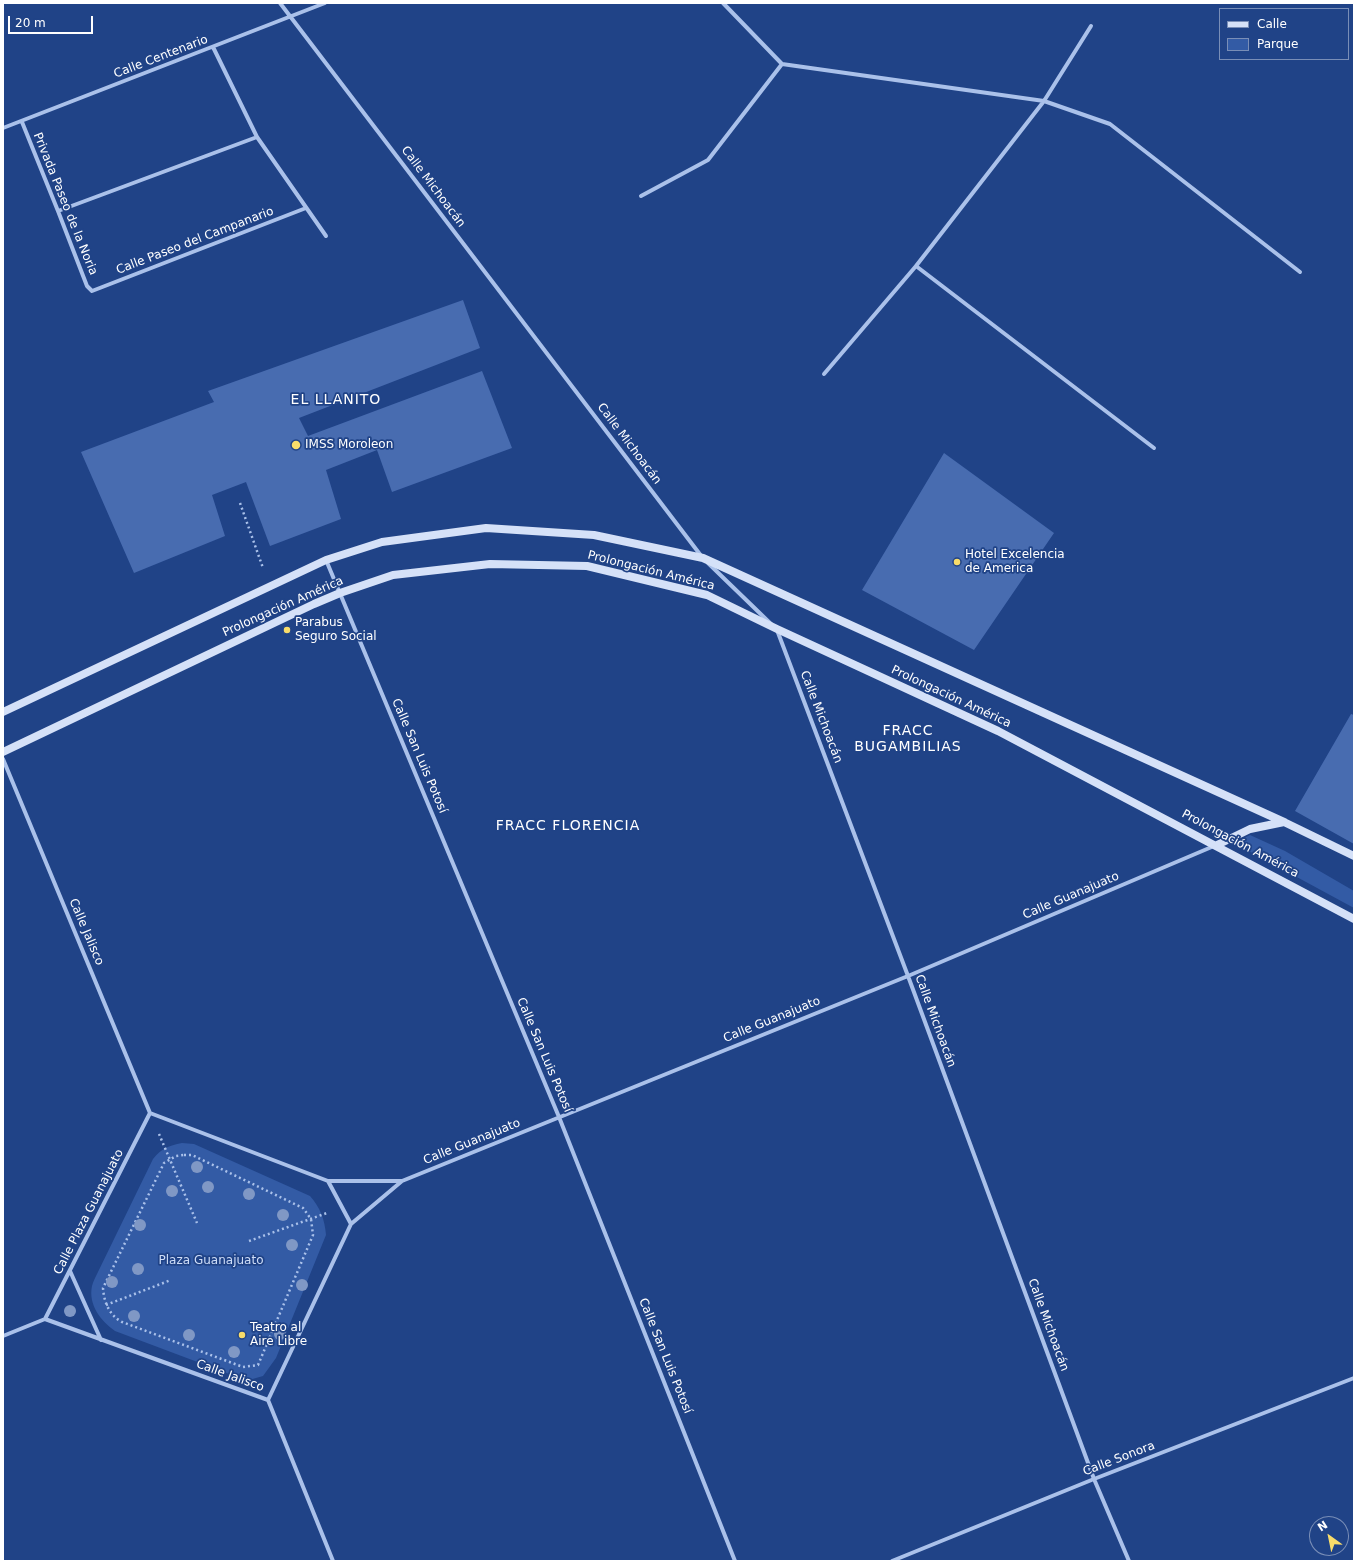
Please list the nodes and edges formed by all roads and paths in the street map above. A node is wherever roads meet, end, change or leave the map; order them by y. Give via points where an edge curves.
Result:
1 (280, 3) edge
2 (325, 3) edge
3 (723, 3) edge
4 (290, 16) junction
5 (1091, 26) dead end
6 (213, 47) junction
7 (782, 64) junction
8 (1044, 101) junction
9 (22, 122) junction
10 (3, 128) edge
11 (257, 136) junction
12 (641, 196) dead end
13 (306, 208) junction
14 (58, 211) junction
15 (326, 236) dead end
16 (916, 266) junction
17 (1300, 272) dead end
18 (92, 291) joint
19 (824, 374) dead end
20 (1154, 448) dead end
21 (240, 503) dead end
22 (703, 558) junction
23 (326, 560) junction
24 (269, 586) junction
25 (340, 593) junction
26 (776, 629) junction
27 (3, 712) edge
28 (3, 752) edge
29 (3, 759) edge
30 (1284, 822) junction
31 (1217, 845) junction
32 (1354, 856) edge
33 (1354, 919) edge
34 (908, 976) junction
35 (150, 1113) junction
36 (559, 1117) junction
37 (170, 1160) junction
38 (328, 1181) junction
39 (402, 1181) junction
40 (342, 1208) junction
41 (311, 1219) junction
42 (197, 1223) dead end
43 (351, 1224) junction
44 (249, 1241) dead end
45 (70, 1271) junction
46 (171, 1280) dead end
47 (107, 1305) junction
48 (89, 1312) junction
49 (45, 1319) junction
50 (3, 1336) edge
51 (101, 1340) junction
52 (1354, 1378) edge
53 (268, 1400) junction
54 (1094, 1480) junction
55 (333, 1561) edge
56 (735, 1561) edge
57 (892, 1561) edge
58 (1129, 1561) edge

1 - 4 street, Calle Michoacán
2 - 4 street, Calle Centenario
3 - 7 street
4 - 6 street, Calle Centenario
4 - 22 street, Calle Michoacán
5 - 8 street
6 - 9 street, Calle Centenario
6 - 11 street
7 - 8 street
7 - 12 street via 708,160
8 - 16 street
8 - 17 street via 1110,124
9 - 10 street, Calle Centenario
9 - 14 street, Privada Paseo de la Noria
11 - 13 street
11 - 14 street
13 - 15 street
13 - 18 street, Calle Paseo del Campanario
14 - 18 street, Privada Paseo de la Noria via 87,286
16 - 19 street
16 - 20 street
21 - 24 path
22 - 23 street, Prolongación América via 594,535 486,528 382,542
22 - 26 street, Calle Michoacán
22 - 30 street, Prolongación América
23 - 24 street, Prolongación América
23 - 25 street, Calle San Luis Potosí
24 - 27 street, Prolongación América
25 - 26 street, Prolongación América via 394,575 490,564 587,566 707,595
25 - 28 street, Prolongación América
25 - 36 street, Calle San Luis Potosí
26 - 31 street, Prolongación América via 998,731
26 - 34 street, Calle Michoacán
29 - 35 street, Calle Jalisco
30 - 31 street via 1250,829
30 - 32 street, Prolongación América
31 - 33 street, Prolongación América
31 - 34 street, Calle Guanajuato
34 - 36 street, Calle Guanajuato
34 - 54 street, Calle Michoacán
35 - 38 street
35 - 45 street, Calle Plaza Guanajuato
36 - 39 street, Calle Guanajuato
36 - 56 street, Calle San Luis Potosí
37 - 41 path via 176,1156 192,1155 303,1208
37 - 42 path
37 - 47 path via 164,1163 104,1288 104,1301
38 - 39 street, Calle Guanajuato
38 - 40 street
39 - 43 street
40 - 41 path
40 - 43 street
41 - 44 path
41 - 47 path via 313,1235 258,1365 243,1368 122,1322
43 - 53 street
45 - 48 street
45 - 49 street, Calle Plaza Guanajuato
46 - 47 path
47 - 48 path
48 - 51 street
49 - 50 street
49 - 51 street, Calle Jalisco
51 - 53 street, Calle Jalisco
52 - 54 street, Calle Sonora
53 - 55 street, Calle Jalisco
54 - 57 street, Calle Sonora
54 - 58 street, Calle Michoacán

